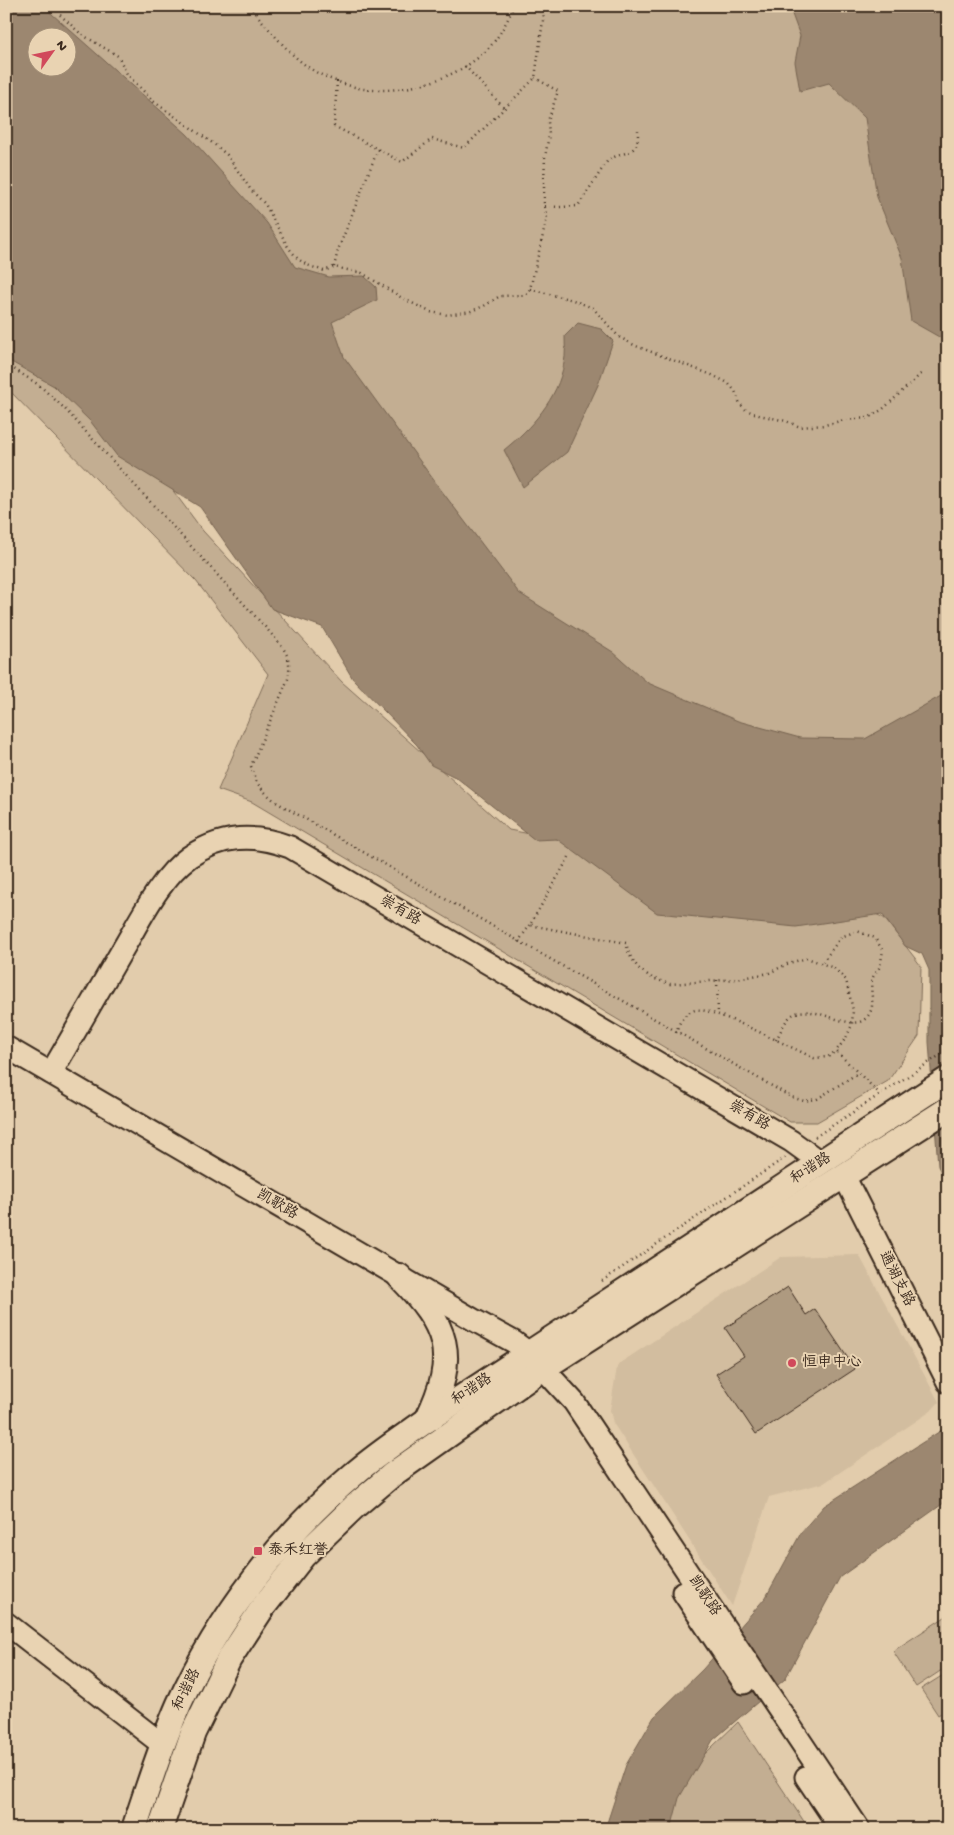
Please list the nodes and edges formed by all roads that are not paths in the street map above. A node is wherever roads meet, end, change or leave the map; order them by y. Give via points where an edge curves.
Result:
1 (6, 1047) edge
2 (51, 1073) junction
3 (948, 1079) edge
4 (948, 1109) edge
5 (820, 1162) junction
6 (848, 1173) junction
7 (399, 1276) junction
8 (536, 1361) junction
9 (948, 1382) edge
10 (427, 1420) junction
11 (6, 1623) edge
12 (770, 1709) junction
13 (163, 1745) junction
14 (134, 1829) edge
15 (160, 1829) edge
16 (841, 1829) edge
17 (859, 1829) edge

1 - 2 street, 凯歌路
2 - 5 street, 崇有路 via 172,873 205,848 238,838 254,837 290,847 800,1147
2 - 7 street, 凯歌路
3 - 5 main road, 和谐路
4 - 6 main road, 和谐路
5 - 8 main road, 和谐路
6 - 8 main road, 和谐路
6 - 9 street, 通湖支路
7 - 8 street, 凯歌路 via 514,1342
7 - 10 main road via 434,1317 445,1348 441,1388
8 - 10 main road, 和谐路
8 - 12 street, 凯歌路 via 562,1410
8 - 15 main road, 和谐路 via 393,1474 303,1556 263,1606 221,1674 193,1733
10 - 13 main road, 和谐路 via 355,1473 285,1541 244,1592 219,1630 179,1704
11 - 13 street
12 - 16 street, 凯歌路
12 - 17 street, 凯歌路
13 - 14 main road, 和谐路

